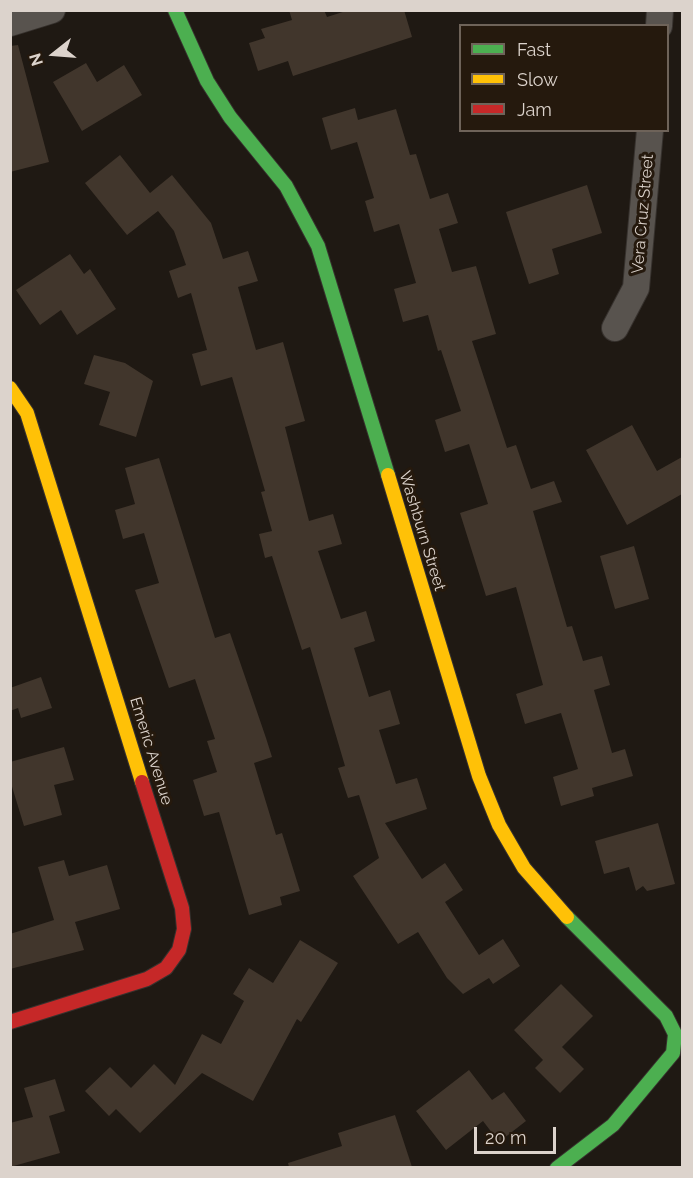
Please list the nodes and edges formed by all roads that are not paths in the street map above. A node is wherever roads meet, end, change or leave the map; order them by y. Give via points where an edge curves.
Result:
1 (52, 10) edge
2 (175, 10) edge
3 (10, 23) edge
4 (650, 132) edge
5 (615, 328) dead end
6 (10, 388) edge
7 (10, 1022) edge
8 (557, 1167) edge

1 - 3 street
2 - 8 street, Washburn Street via 207,81 230,117 286,186 318,246 479,776 499,825 524,868 558,908 666,1016 675,1034 673,1053 613,1125
4 - 5 street, Vera Cruz Street via 636,288
6 - 7 street, Emeric Avenue via 27,413 183,908 184,930 179,950 166,968 147,979

